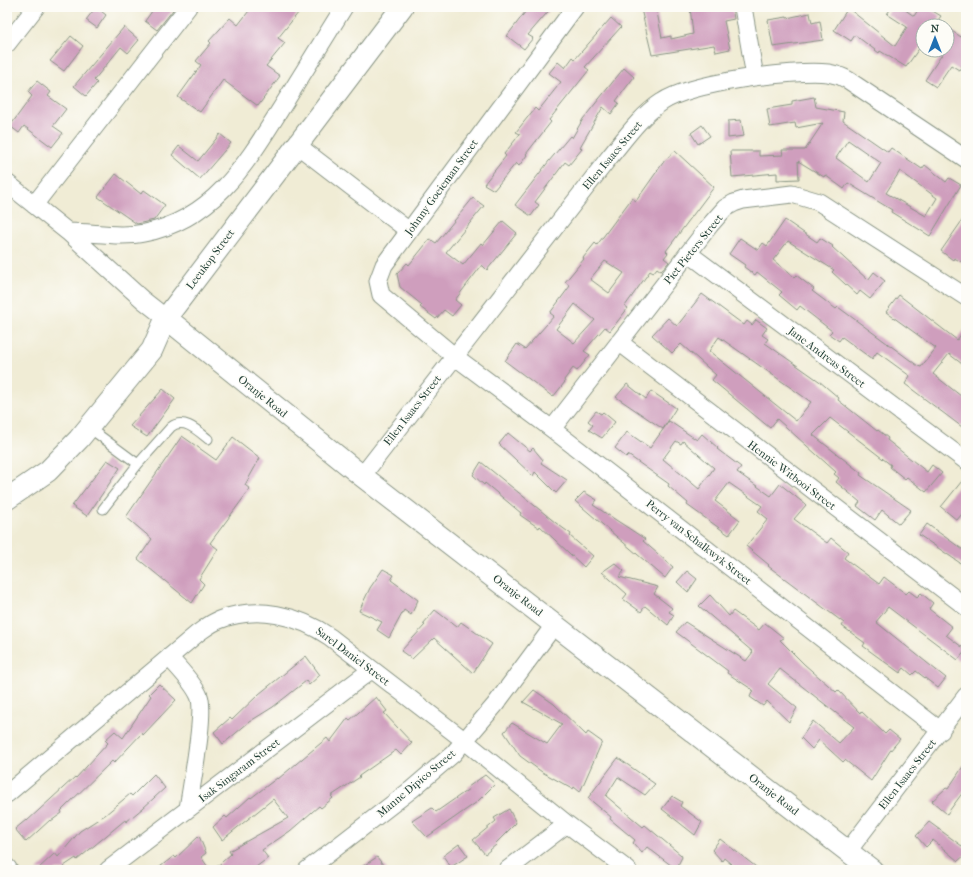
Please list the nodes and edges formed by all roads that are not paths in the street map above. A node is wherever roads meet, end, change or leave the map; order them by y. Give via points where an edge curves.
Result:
1 (36, 7) edge
2 (188, 7) edge
3 (344, 7) edge
4 (402, 7) edge
5 (575, 7) edge
6 (743, 7) edge
7 (7, 44) edge
8 (755, 77) junction
9 (297, 145) junction
10 (966, 159) edge
11 (7, 183) edge
12 (34, 205) junction
13 (409, 231) junction
14 (68, 232) junction
15 (688, 253) junction
16 (966, 297) edge
17 (166, 318) junction
18 (619, 342) junction
19 (454, 356) junction
20 (88, 427) junction
21 (552, 429) junction
22 (208, 439) dead end
23 (966, 461) edge
24 (138, 464) junction
25 (362, 476) junction
26 (7, 499) edge
27 (103, 509) dead end
28 (966, 607) edge
29 (555, 624) junction
30 (169, 657) junction
31 (371, 670) junction
32 (966, 696) edge
33 (941, 731) junction
34 (465, 741) junction
35 (7, 794) edge
36 (188, 809) junction
37 (567, 824) junction
38 (848, 851) junction
39 (7, 867) edge
40 (9, 870) edge
41 (108, 870) edge
42 (307, 870) edge
43 (507, 870) edge
44 (628, 870) edge
45 (872, 870) edge

1 - 7 street
2 - 12 street
3 - 14 street via 258,145 231,182 203,208 177,221 130,236
4 - 9 street, Leeukop Street
5 - 13 street, Johnny Goeieman Street
6 - 8 street
8 - 10 street, Ellen Isaacs Street via 818,73 841,76
8 - 19 street, Ellen Isaacs Street via 689,90 653,108 608,159
9 - 13 street
9 - 17 street, Leeukop Street
11 - 12 street
12 - 14 street
13 - 19 street, Johnny Goeieman Street via 381,271 378,281 381,295
14 - 17 street
15 - 16 street, Piet Pieters Street via 725,208 761,196 792,194 819,202
15 - 18 street, Piet Pieters Street
15 - 23 street, Jane Andreas Street
17 - 20 street, Leeukop Street via 152,350
17 - 25 street, Oranje Road
18 - 21 street, Piet Pieters Street
18 - 28 street, Hennie Witbooi Street
19 - 21 street, Perry van Schalkwyk Street
19 - 25 street, Ellen Isaacs Street
20 - 24 lane
20 - 26 street, Leeukop Street via 48,471
21 - 33 street, Perry van Schalkwyk Street
22 - 24 lane via 191,426 177,424 171,427
24 - 27 lane
25 - 29 street, Oranje Road
29 - 34 street, Manne Dipico Street
29 - 38 street, Oranje Road
30 - 31 street, Sarel Daniel Street via 217,621 239,615 262,613 286,616 313,625
30 - 35 street, Sarel Daniel Street
30 - 36 street via 193,686 201,703
31 - 34 street, Sarel Daniel Street
31 - 36 street, Isak Singaram Street
32 - 33 street, Ellen Isaacs Street
33 - 38 street, Ellen Isaacs Street
34 - 37 street, Sarel Daniel Street
34 - 42 street, Manne Dipico Street via 412,790
36 - 41 street, Isak Singaram Street
37 - 43 street
37 - 44 street, Sarel Daniel Street
38 - 45 street, Oranje Road
39 - 40 street

